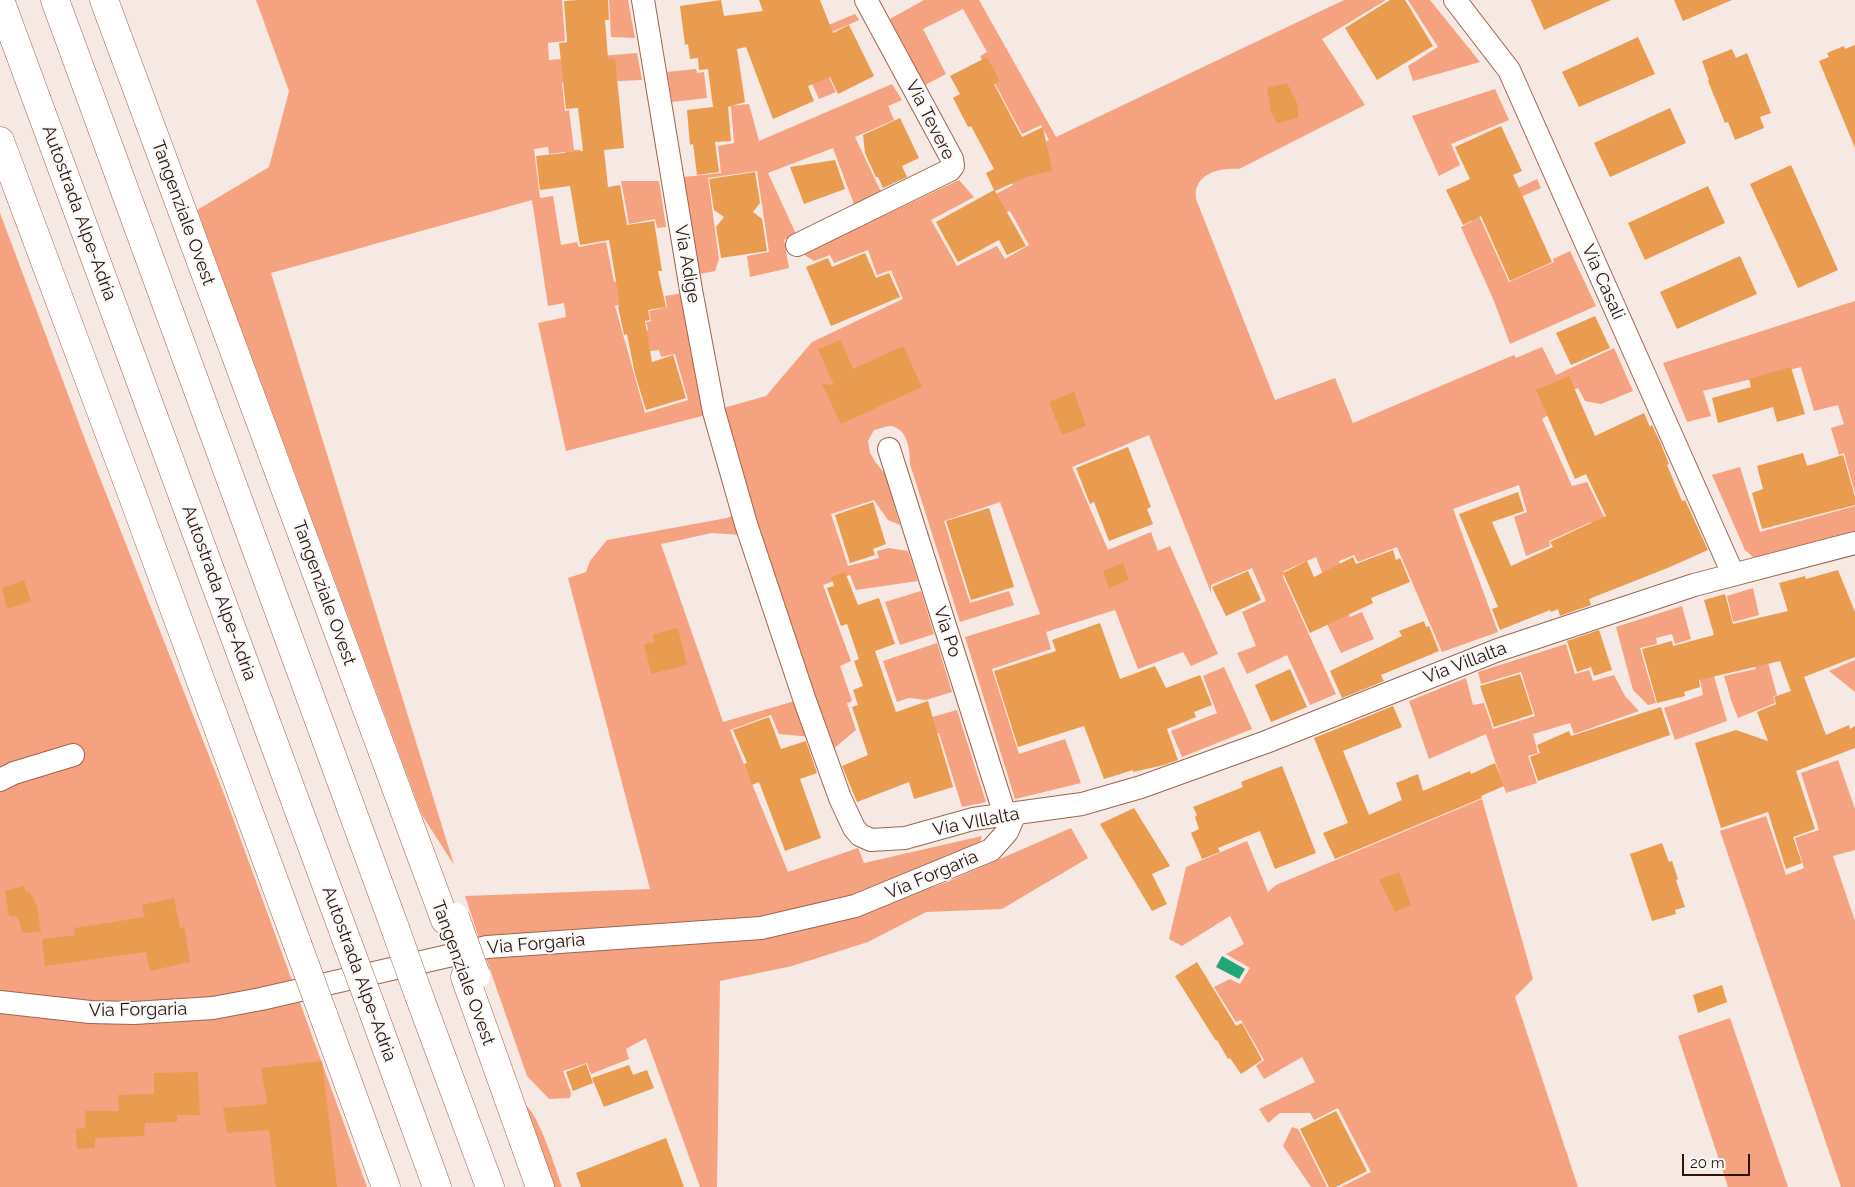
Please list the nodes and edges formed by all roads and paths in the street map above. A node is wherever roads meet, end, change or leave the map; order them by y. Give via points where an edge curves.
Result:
1 (0, 0) edge
2 (55, 0) edge
3 (104, 0) edge
4 (643, 0) edge
5 (866, 0) edge
6 (1456, 0) edge
7 (0, 142) edge
8 (797, 245) dead end
9 (889, 449) dead end
10 (1855, 543) edge
11 (1733, 574) junction
12 (73, 755) dead end
13 (0, 780) edge
14 (1082, 804) joint
15 (1010, 814) junction
16 (871, 840) joint
17 (471, 976) junction
18 (0, 1002) edge
19 (518, 1079) dead end
20 (386, 1187) edge
21 (438, 1187) edge
22 (490, 1187) edge
23 (540, 1187) edge

1 - 21 highway, Autostrada Alpe-Adria, bridge
2 - 22 highway, bridge
3 - 17 highway, Tangenziale Ovest via 416,840
4 - 16 street, Via Adige via 712,402 746,524 840,798 854,828
5 - 8 street, Via Tevere via 954,166
6 - 11 street, Via Casali via 1509,70
7 - 20 highway, bridge
9 - 15 street, Via Po
10 - 11 street, Via Villalta
11 - 14 street, Via Villalta via 1498,650 1198,768
12 - 13 street
14 - 15 street, Via VIllalta
15 - 16 street, Via VIllalta via 973,819 905,838
15 - 18 street, Via Forgaria via 1007,832 991,850 855,906 761,928 487,947 213,1008 90,1012
17 - 19 highway
17 - 23 highway, Tangenziale Ovest

